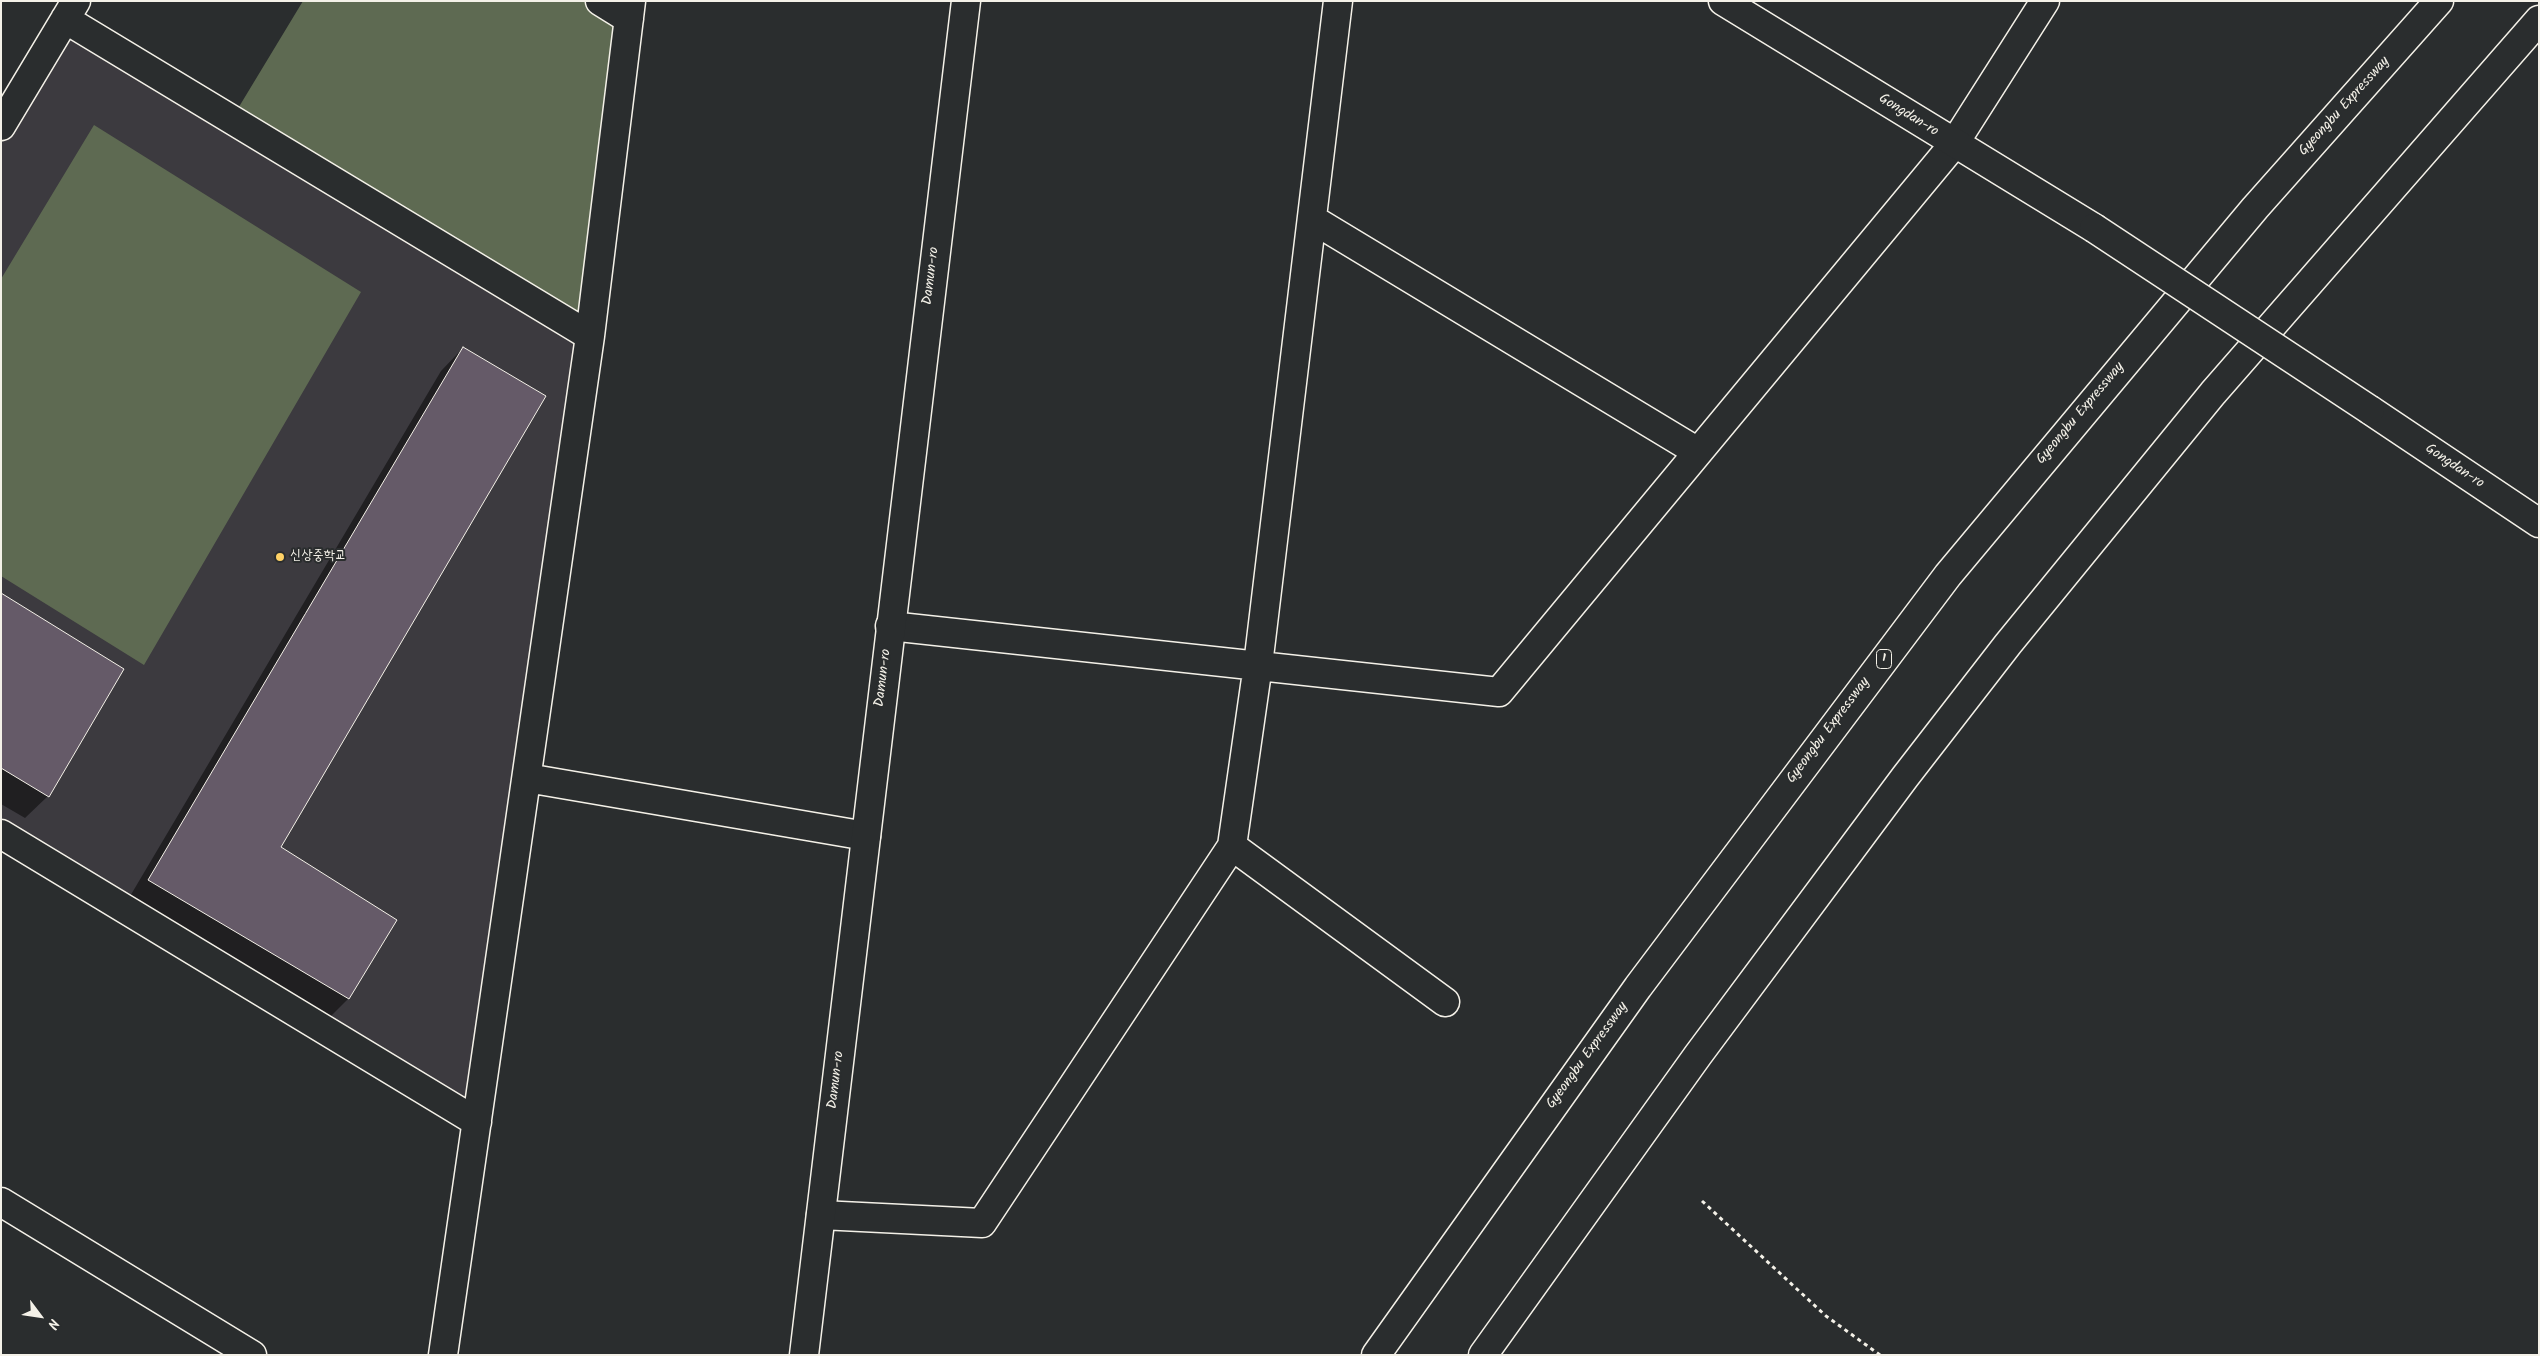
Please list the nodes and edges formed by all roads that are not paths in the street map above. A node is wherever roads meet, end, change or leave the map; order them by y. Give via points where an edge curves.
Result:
1 (600, 1) edge
2 (966, 1) edge
3 (1338, 1) edge
4 (1723, 1) edge
5 (2045, 1) edge
6 (2439, 1) edge
7 (71, 10) edge
8 (630, 10) edge
9 (2539, 20) edge
10 (1, 126) edge
11 (1954, 144) junction
12 (1312, 219) junction
13 (590, 336) junction
14 (1698, 452) junction
15 (2539, 523) edge
16 (890, 626) junction
17 (1258, 665) junction
18 (527, 778) junction
19 (1, 834) edge
20 (866, 836) junction
21 (1232, 846) junction
22 (1445, 1002) dead end
23 (477, 1122) junction
24 (4, 1210) edge
25 (821, 1215) junction
26 (252, 1355) edge
27 (443, 1355) edge
28 (804, 1355) edge
29 (1376, 1355) edge
30 (1483, 1355) edge

1 - 8 main road
2 - 16 main road, Damun-ro
3 - 12 main road
4 - 11 main road, Gongdan-ro
5 - 11 main road
6 - 29 main road, Gyeongbu Expressway / 1 via 2255,208 1948,575 1638,987
7 - 10 main road
7 - 13 main road
8 - 13 main road
9 - 30 main road via 2213,393 2008,644 1698,1055
11 - 14 main road
11 - 15 main road, Gongdan-ro, bridge via 2094,228
12 - 14 main road
12 - 17 main road
13 - 18 main road
14 - 17 main road via 1499,692
16 - 17 main road
16 - 20 main road, Damun-ro
17 - 21 main road
18 - 20 main road
18 - 23 main road
19 - 23 main road
20 - 25 main road, Damun-ro
21 - 22 main road
21 - 25 main road via 982,1223
23 - 27 main road
24 - 26 main road
25 - 28 main road, Damun-ro

